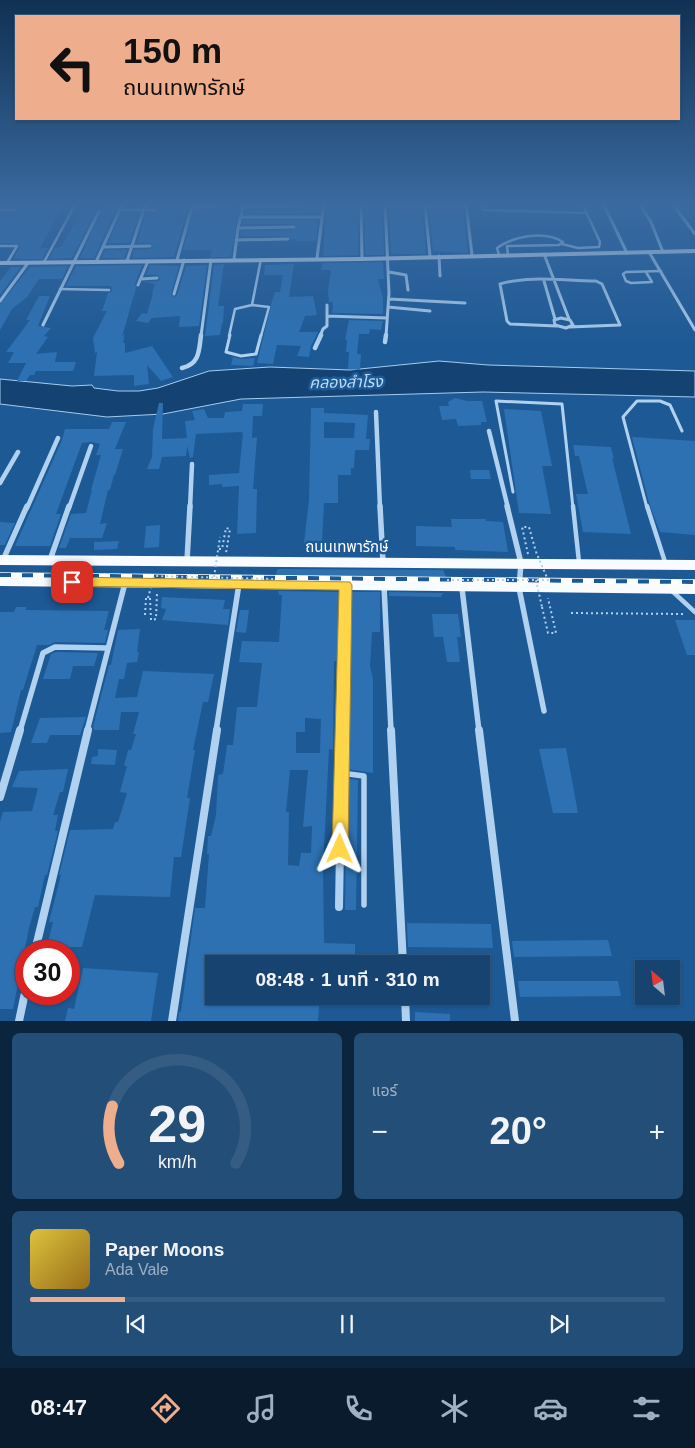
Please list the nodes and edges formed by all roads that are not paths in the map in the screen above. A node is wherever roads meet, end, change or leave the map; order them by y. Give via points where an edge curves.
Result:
1 (13, 251) edge
2 (50, 251) edge
3 (80, 251) edge
4 (101, 251) edge
5 (131, 251) edge
6 (182, 251) edge
7 (235, 251) edge
8 (318, 251) edge
9 (362, 251) edge
10 (388, 251) edge
11 (429, 251) edge
12 (471, 251) edge
13 (498, 251) edge
14 (508, 251) edge
15 (649, 252) junction
16 (664, 252) joint
17 (695, 252) edge
18 (627, 253) joint
19 (544, 254) junction
20 (472, 255) junction
21 (499, 255) junction
22 (508, 255) junction
23 (430, 256) junction
24 (439, 256) junction
25 (388, 257) junction
26 (317, 258) junction
27 (362, 258) junction
28 (234, 259) junction
29 (261, 259) junction
30 (180, 260) junction
31 (211, 260) junction
32 (128, 261) junction
33 (148, 261) junction
34 (28, 262) junction
35 (44, 262) junction
36 (74, 262) junction
37 (96, 262) junction
38 (4, 263) edge
39 (389, 272) junction
40 (646, 272) junction
41 (661, 272) junction
42 (440, 276) dead end
43 (141, 278) junction
44 (157, 278) dead end
45 (544, 281) junction
46 (555, 281) junction
47 (138, 285) dead end
48 (60, 290) junction
49 (109, 290) dead end
50 (408, 290) dead end
51 (174, 294) dead end
52 (388, 299) junction
53 (0, 301) edge
54 (465, 303) dead end
55 (252, 305) junction
56 (327, 305) dead end
57 (388, 307) junction
58 (430, 311) dead end
59 (327, 316) junction
60 (387, 318) junction
61 (555, 319) junction
62 (569, 319) junction
63 (43, 325) dead end
64 (557, 326) junction
65 (569, 327) junction
66 (695, 330) edge
67 (385, 342) dead end
68 (315, 348) dead end
69 (182, 368) dead end
70 (376, 412) dead end
71 (488, 431) dead end
72 (682, 431) dead end
73 (58, 438) dead end
74 (91, 446) dead end
75 (18, 452) dead end
76 (192, 464) dead end
77 (0, 483) edge
78 (513, 492) dead end
79 (524, 557) junction
80 (2, 560) edge
81 (50, 560) junction
82 (187, 561) junction
83 (383, 562) junction
84 (579, 562) junction
85 (666, 564) junction
86 (695, 565) edge
87 (0, 581) edge
88 (126, 582) junction
89 (239, 584) junction
90 (345, 585) junction
91 (384, 586) junction
92 (462, 588) junction
93 (519, 588) junction
94 (670, 589) junction
95 (695, 589) edge
96 (695, 612) edge
97 (107, 648) junction
98 (544, 711) dead end
99 (341, 773) junction
100 (0, 796) edge
101 (364, 905) dead end
102 (339, 907) dead end
103 (38, 940) edge
104 (403, 955) edge
105 (22, 1005) edge
106 (405, 1005) edge
107 (18, 1020) edge
108 (172, 1020) edge
109 (406, 1020) edge
110 (515, 1020) edge

1 - 38 lane
2 - 35 lane
3 - 36 street
4 - 37 street
5 - 32 street
6 - 30 street
7 - 28 street
8 - 26 street
9 - 27 street
10 - 25 street
11 - 23 street
12 - 20 street
13 - 21 lane
14 - 22 lane
15 - 16 main road
15 - 18 main road
15 - 41 street
16 - 17 main road
18 - 19 main road
19 - 22 main road
19 - 46 street
20 - 21 main road
20 - 24 main road
21 - 22 main road
23 - 24 main road
23 - 25 main road
24 - 42 street
25 - 27 main road
25 - 39 street
26 - 27 main road
26 - 29 main road
28 - 29 main road
28 - 31 main road
29 - 55 lane
30 - 31 main road
30 - 33 main road
30 - 51 street
31 - 69 street via 198,358 190,366
32 - 33 main road
32 - 37 main road
33 - 43 street
34 - 35 main road
34 - 38 main road
34 - 53 street
35 - 36 main road
36 - 37 main road
36 - 48 street
39 - 50 street via 406,275
39 - 52 street
40 - 40 lane via 652,282 628,282 623,274
40 - 41 lane
41 - 66 street
43 - 44 street
43 - 47 street
45 - 46 street
45 - 61 street
45 - 64 street via 500,284 508,321 515,326
46 - 62 street
46 - 65 street via 600,282 620,325
48 - 49 lane
48 - 63 street
52 - 54 street
52 - 57 street
55 - 55 lane via 236,309 226,352 230,355 256,354 269,307
56 - 59 street
57 - 58 street
57 - 60 street
59 - 60 street
59 - 68 street via 327,326
60 - 67 street
61 - 62 street
61 - 64 street
62 - 65 street via 573,323
64 - 65 street
70 - 83 street
71 - 79 street
72 - 85 lane via 670,405 660,401 637,402 623,417 652,526
73 - 80 street
74 - 81 street
75 - 77 street
76 - 82 street
78 - 84 lane via 496,401 562,404
79 - 83 main road, ถนนเทพารักษ์
79 - 84 main road, ถนนเทพารักษ์
79 - 93 street
80 - 81 main road, ถนนเทพารักษ์
81 - 82 main road, ถนนเทพารักษ์
82 - 83 main road, ถนนเทพารักษ์
84 - 85 main road, ถนนเทพารักษ์
85 - 86 main road, ถนนเทพารักษ์
87 - 88 main road
88 - 89 main road
88 - 97 street
89 - 90 main road
89 - 108 street
90 - 91 main road
90 - 99 street
91 - 92 main road
91 - 104 street
92 - 93 main road
92 - 110 street
93 - 94 main road via 541,584
93 - 98 street
94 - 95 main road
94 - 96 lane
97 - 100 street via 56,647 43,652
97 - 103 street
99 - 101 lane via 359,774 366,782
99 - 102 street
105 - 107 street
106 - 109 street

